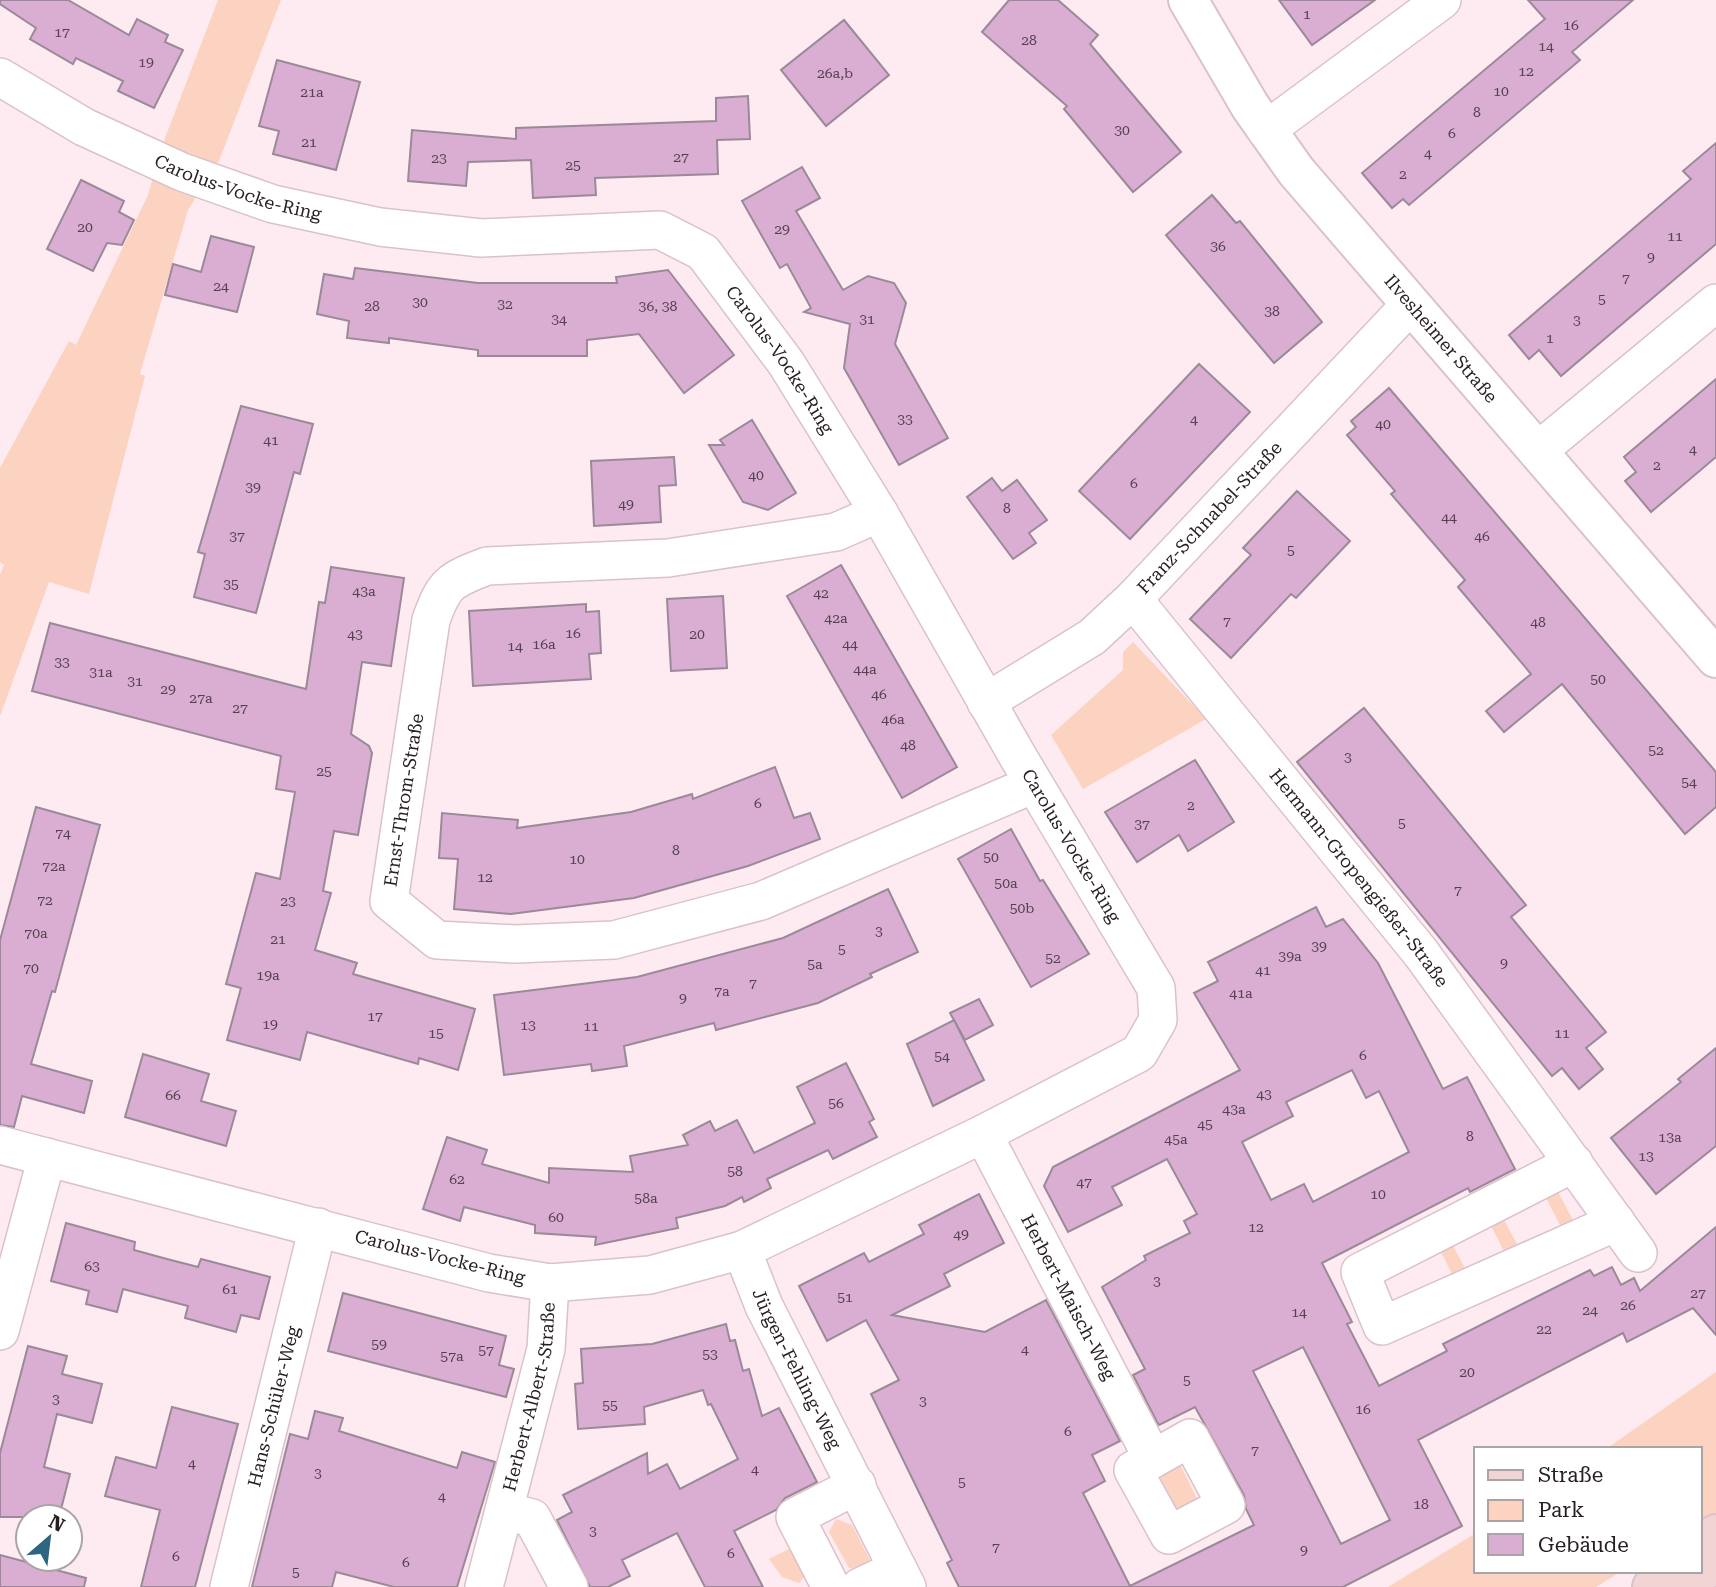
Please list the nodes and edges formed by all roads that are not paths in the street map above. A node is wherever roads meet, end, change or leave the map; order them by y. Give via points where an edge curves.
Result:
1 (1188, 0) edge
2 (1442, 0) edge
3 (0, 77) edge
4 (1266, 130) junction
5 (1716, 303) edge
6 (1411, 304) junction
7 (1539, 450) junction
8 (879, 513) junction
9 (1133, 599) junction
10 (1716, 658) edge
11 (986, 702) junction
12 (1034, 784) junction
13 (983, 1134) junction
14 (0, 1145) edge
15 (47, 1157) junction
16 (1574, 1163) junction
17 (1616, 1222) junction
18 (318, 1227) junction
19 (742, 1250) junction
20 (1638, 1252) dead end
21 (550, 1283) junction
22 (0, 1331) edge
23 (1153, 1459) dead end
24 (857, 1485) junction
25 (505, 1511) junction
26 (1668, 1573) edge
27 (1694, 1573) edge
28 (903, 1578) edge
29 (229, 1587) edge
30 (484, 1587) edge
31 (569, 1587) edge
32 (831, 1587) edge
33 (860, 1587) edge
34 (1651, 1587) edge

1 - 4 street, Ilvesheimer Straße
2 - 4 street
3 - 8 street, Carolus-Vocke-Ring via 84,127 182,172 273,204 380,227 481,238 660,230 703,251 786,363
4 - 6 street, Ilvesheimer Straße
5 - 7 street
6 - 7 street, Ilvesheimer Straße
6 - 9 street, Franz-Schnabel-Straße
7 - 10 street, Ilvesheimer Straße
8 - 11 street, Carolus-Vocke-Ring
8 - 12 street, Ernst-Throm-Straße via 836,532 681,556 487,566 459,576 441,592 431,620 389,901 437,940 515,944 614,940 761,901
9 - 11 street, Franz-Schnabel-Straße via 1092,637
9 - 16 street, Hermann-Gropengießer-Straße via 1420,953
11 - 12 street, Carolus-Vocke-Ring
12 - 13 street, Carolus-Vocke-Ring via 1156,988 1158,1020 1139,1053
13 - 19 street, Carolus-Vocke-Ring
13 - 23 street, Herbert-Maisch-Weg
14 - 15 street, Carolus-Vocke-Ring
15 - 18 street, Carolus-Vocke-Ring
15 - 22 street
16 - 17 street, Hermann-Gropengießer-Straße
16 - 17 street via 1360,1272 1382,1326
17 - 20 street, Hermann-Gropengießer-Straße
18 - 21 street, Carolus-Vocke-Ring via 489,1273
18 - 29 street, Hans-Schüler-Weg
19 - 21 street, Carolus-Vocke-Ring via 650,1275
19 - 24 street, Jürgen-Fehling-Weg via 764,1306
21 - 25 street, Herbert-Albert-Straße via 546,1349
24 - 28 street, Jürgen-Fehling-Weg
24 - 32 street via 795,1517
25 - 30 street, Herbert-Albert-Straße
25 - 31 street, Herbert-Albert-Straße via 532,1518
26 - 34 main road
27 - 34 main road
28 - 33 street, Jürgen-Fehling-Weg

